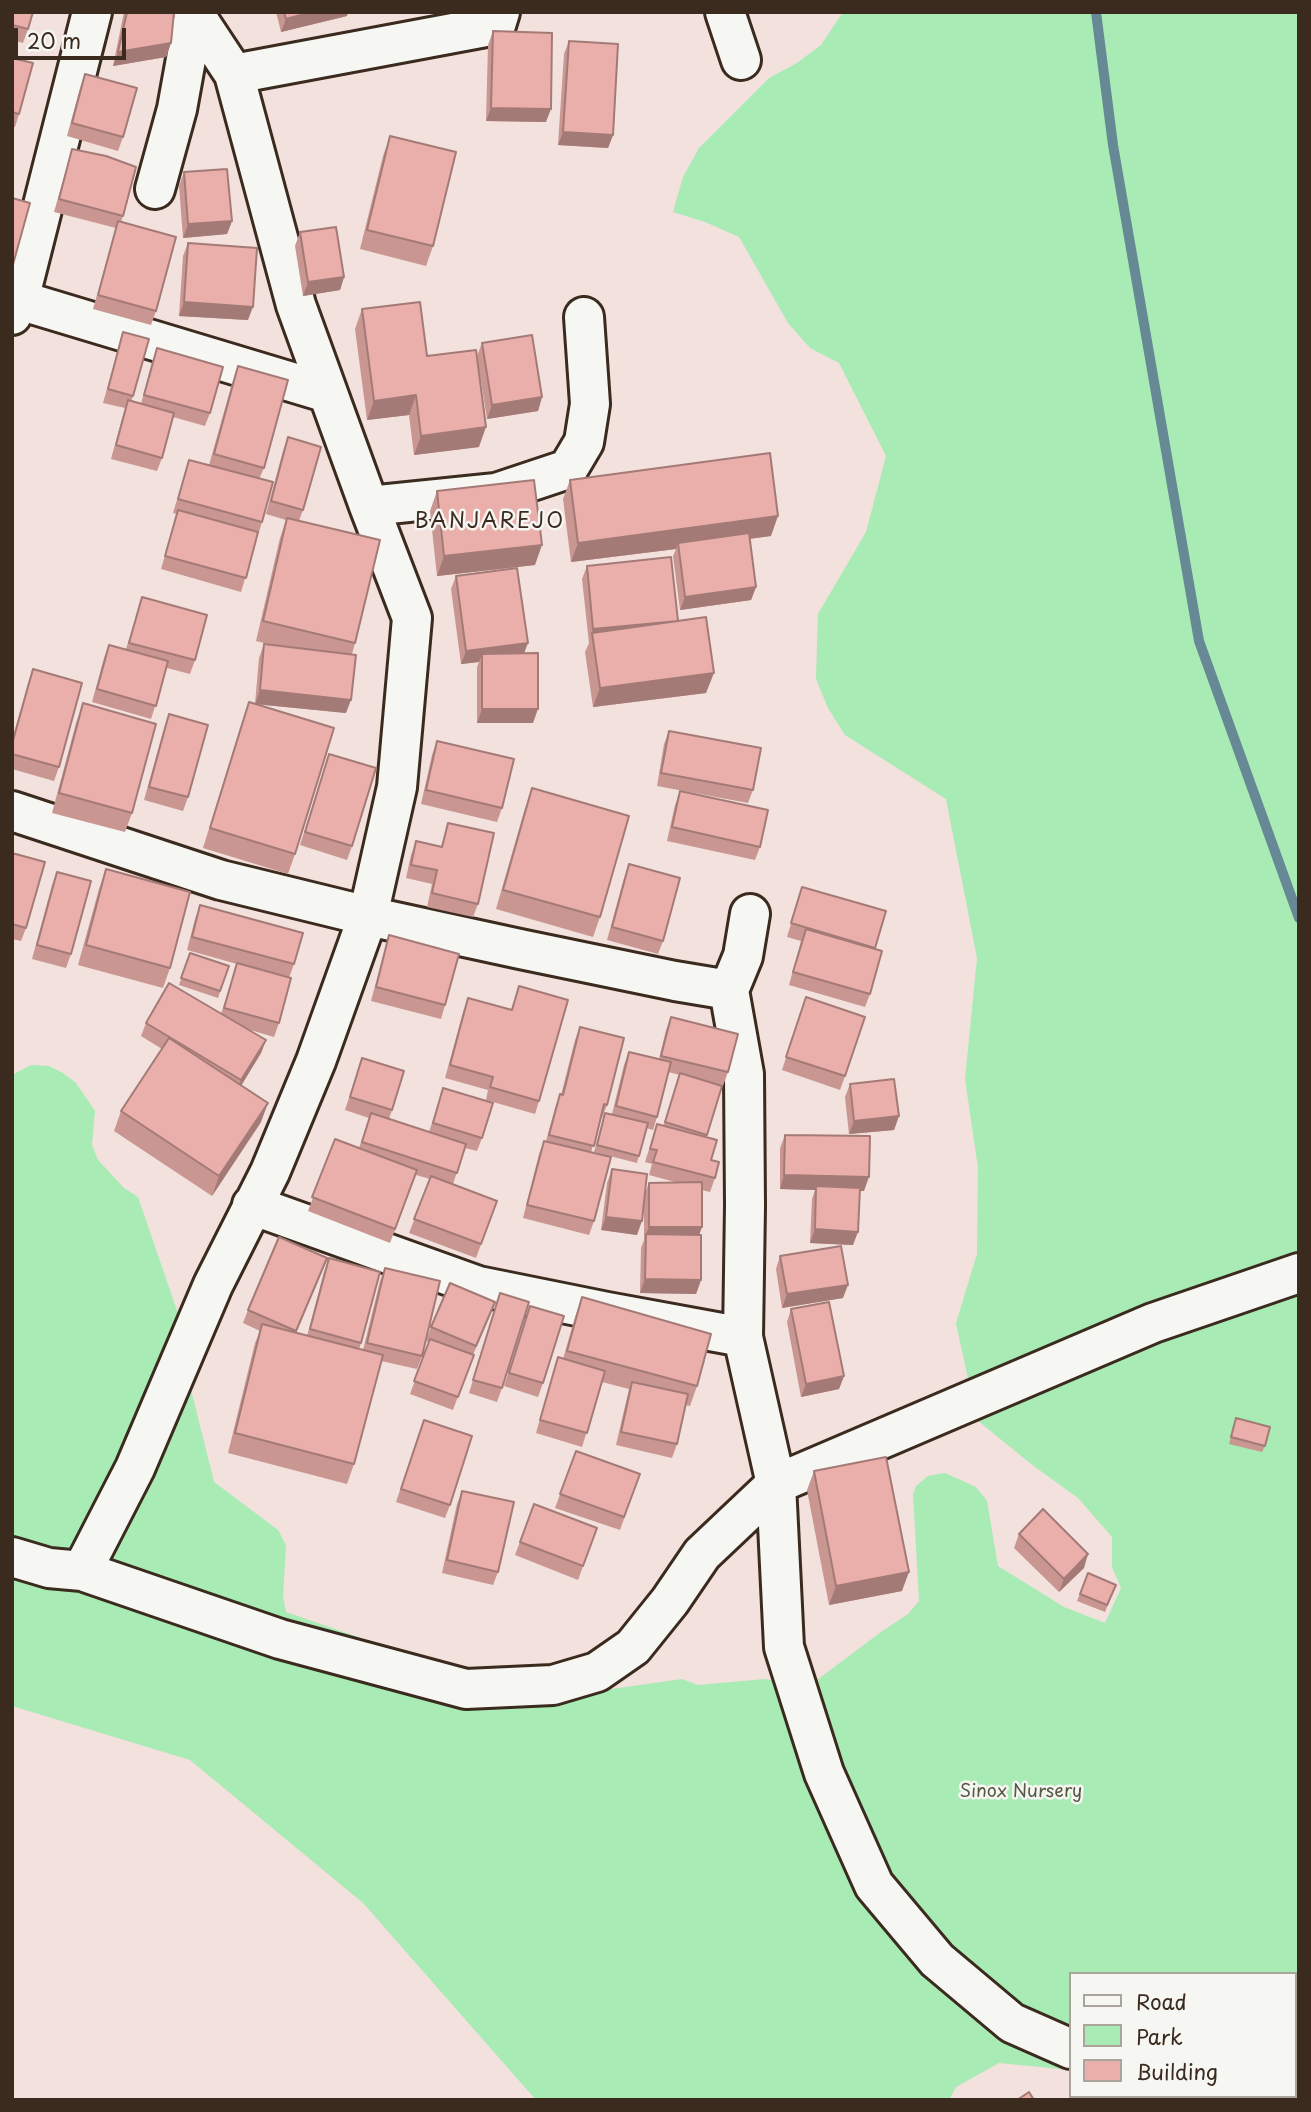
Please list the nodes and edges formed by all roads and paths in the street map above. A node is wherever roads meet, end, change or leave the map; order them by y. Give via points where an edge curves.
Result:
1 (92, 12) edge
2 (500, 12) edge
3 (725, 12) edge
4 (194, 14) edge
5 (741, 60) dead end
6 (234, 74) junction
7 (155, 189) dead end
8 (16, 308) edge
9 (584, 317) dead end
10 (328, 394) junction
11 (369, 506) junction
12 (12, 811) edge
13 (750, 914) dead end
14 (368, 916) junction
15 (729, 989) junction
16 (252, 1205) junction
17 (1299, 1273) edge
18 (743, 1337) junction
19 (776, 1484) junction
20 (12, 1557) edge
21 (82, 1571) junction
22 (1070, 2049) edge

1 - 8 street
2 - 6 street via 496,25
3 - 5 street
4 - 6 street
4 - 7 street via 177,109
6 - 10 street via 296,305
8 - 10 street via 270,374
9 - 11 street via 590,404 584,442 568,469 496,493
10 - 11 street
11 - 14 street via 412,618 397,788
12 - 14 street via 221,880
13 - 15 street via 743,956
14 - 15 street
14 - 16 street via 316,1061
15 - 18 street via 744,1074
16 - 18 street via 478,1286
16 - 21 street via 135,1468
17 - 19 street via 1153,1323
18 - 19 street
19 - 21 street via 702,1554 633,1647 597,1672 553,1685 466,1689 281,1639
19 - 22 street via 784,1647 824,1773 874,1885 937,1960 1012,2023
20 - 21 street

